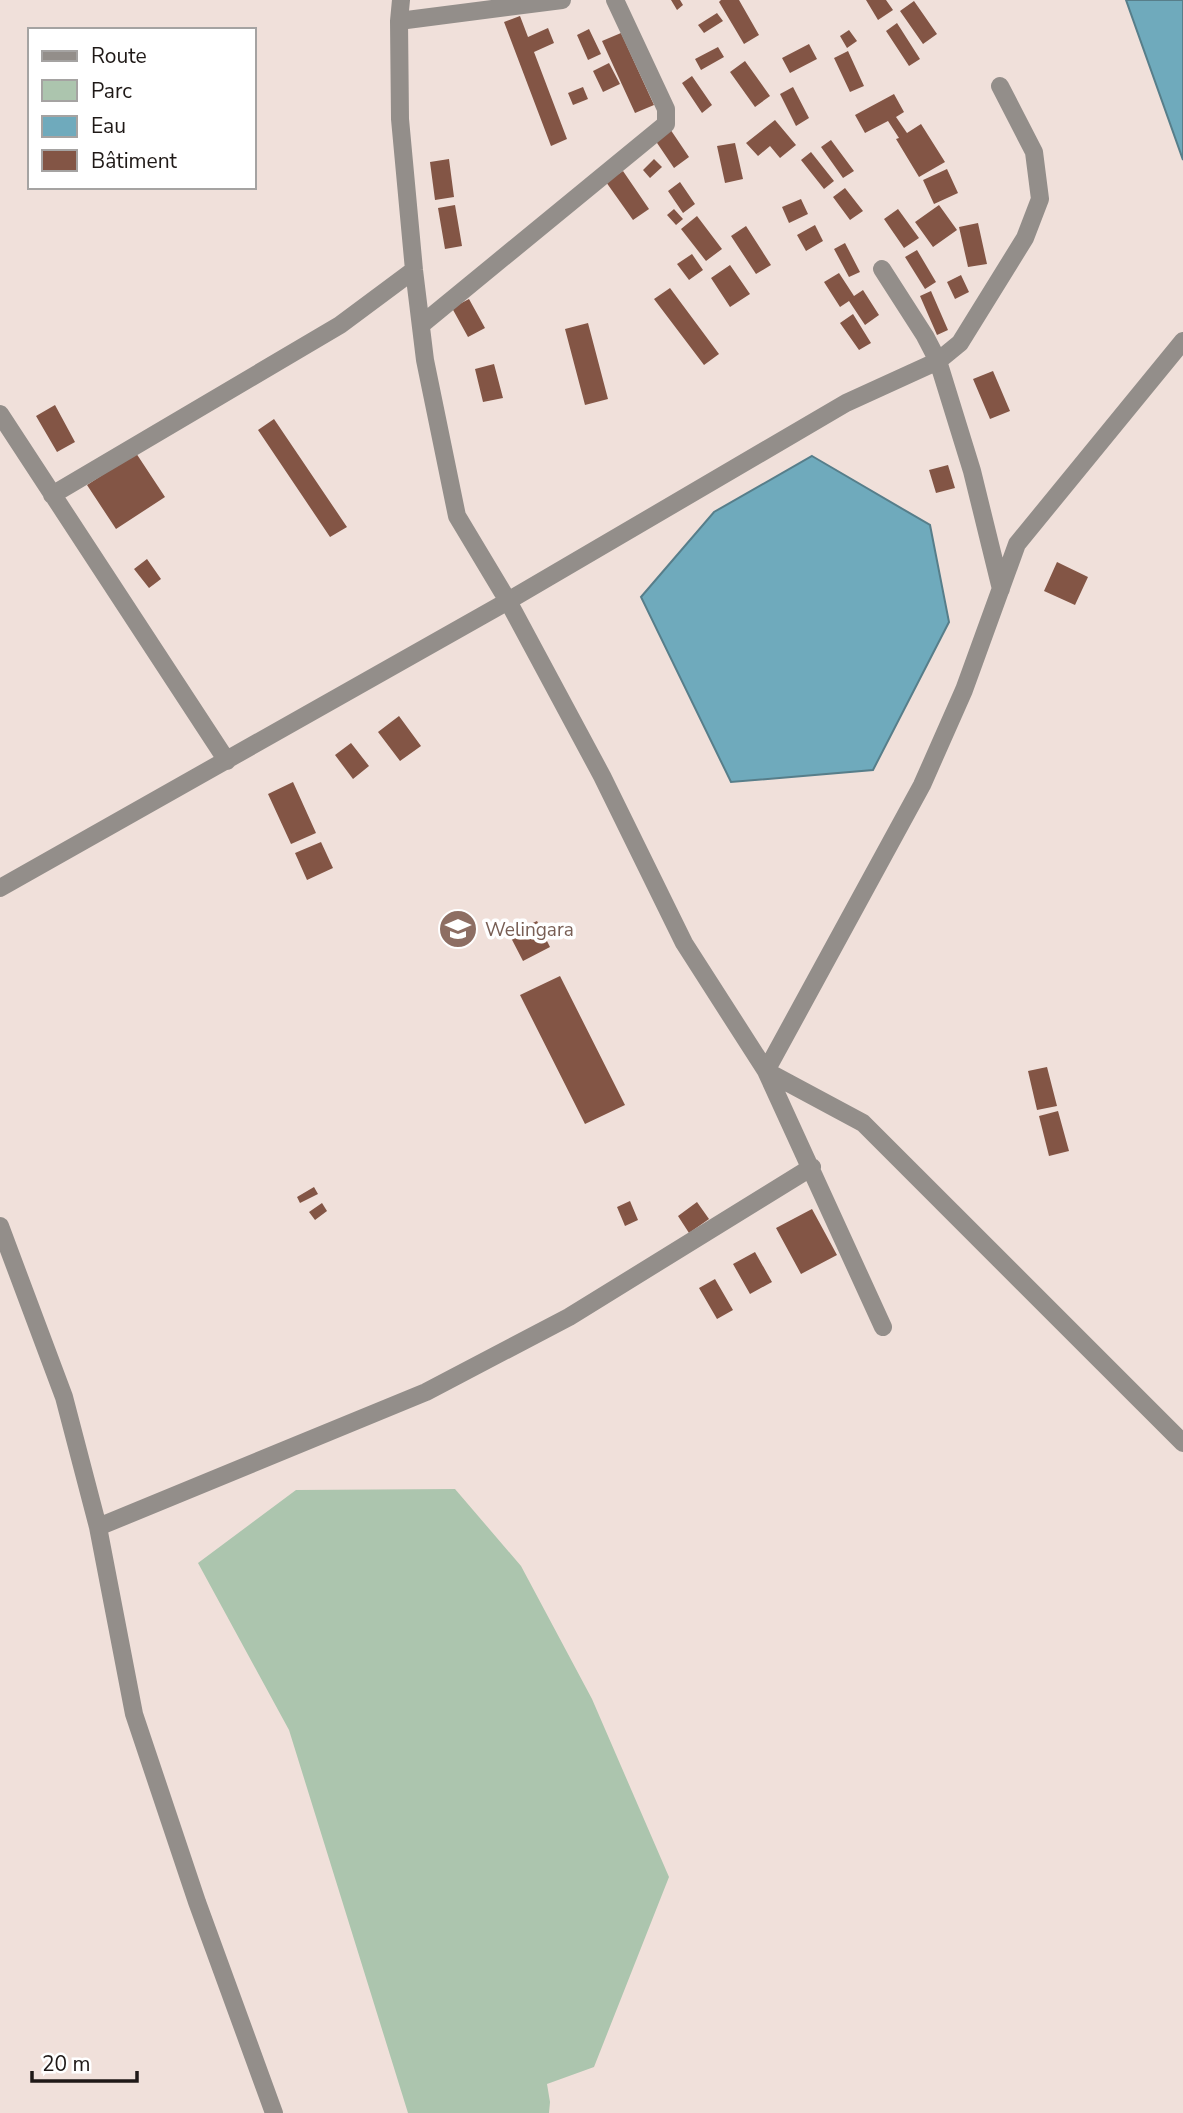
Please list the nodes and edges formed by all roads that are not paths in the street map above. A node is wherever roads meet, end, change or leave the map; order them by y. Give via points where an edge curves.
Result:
1 (401, 0) edge
2 (562, 0) edge
3 (615, 0) edge
4 (399, 20) junction
5 (1000, 86) dead end
6 (882, 269) dead end
7 (414, 270) junction
8 (421, 325) junction
9 (1183, 341) edge
10 (938, 361) junction
11 (0, 414) edge
12 (52, 495) junction
13 (1001, 589) junction
14 (509, 601) junction
15 (226, 761) junction
16 (0, 888) edge
17 (766, 1071) junction
18 (812, 1167) junction
19 (0, 1226) edge
20 (883, 1327) dead end
21 (1183, 1443) edge
22 (97, 1527) junction
23 (274, 2113) edge

1 - 4 street
2 - 4 street
3 - 8 street via 666,109 666,124
4 - 7 street via 400,119
5 - 10 street via 1034,152 1040,199 1025,238 960,343
6 - 10 street
7 - 8 street
7 - 12 street via 340,325
8 - 14 street via 457,516
9 - 13 street via 1017,544
10 - 13 street
10 - 14 street via 846,403
11 - 12 street
12 - 15 street
13 - 17 street via 922,785
14 - 15 street
14 - 17 street via 684,943
15 - 16 street
17 - 18 street
17 - 21 street via 863,1123
18 - 20 street
18 - 22 street via 569,1317 426,1392
19 - 22 street via 64,1397
22 - 23 street via 134,1714

